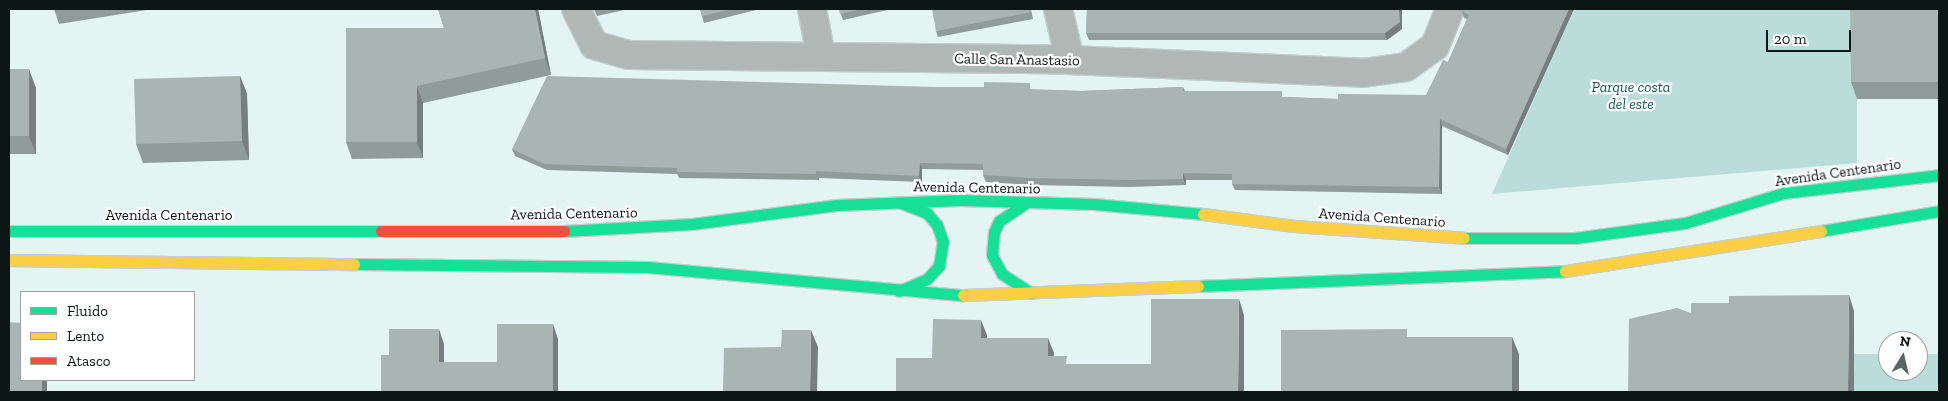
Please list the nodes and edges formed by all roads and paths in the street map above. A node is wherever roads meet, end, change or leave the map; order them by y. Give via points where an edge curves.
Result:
1 (576, 9) edge
2 (812, 9) edge
3 (1058, 9) edge
4 (1450, 9) edge
5 (821, 56) junction
6 (1070, 60) junction
7 (1939, 175) edge
8 (898, 202) junction
9 (1026, 203) junction
10 (1939, 211) edge
11 (9, 230) edge
12 (9, 260) edge
13 (898, 291) junction
14 (1031, 293) junction

1 - 5 street, Calle San Anastasio via 594,45 629,55
2 - 5 street
3 - 6 street
4 - 6 street, Calle San Anastasio via 1435,46 1406,67 1362,73
5 - 6 street, Calle San Anastasio
7 - 9 main road, Avenida Centenario via 1784,193 1686,223 1575,238 1436,238 1294,226 1175,210
8 - 9 main road, Avenida Centenario
8 - 11 main road, Avenida Centenario via 837,205 692,224 597,231
8 - 13 main road via 927,213 937,225 943,242 939,266 927,279
9 - 14 main road via 999,221 994,232 992,255 1002,274
10 - 14 main road via 1581,271
12 - 13 main road via 647,267
13 - 14 main road via 978,296

